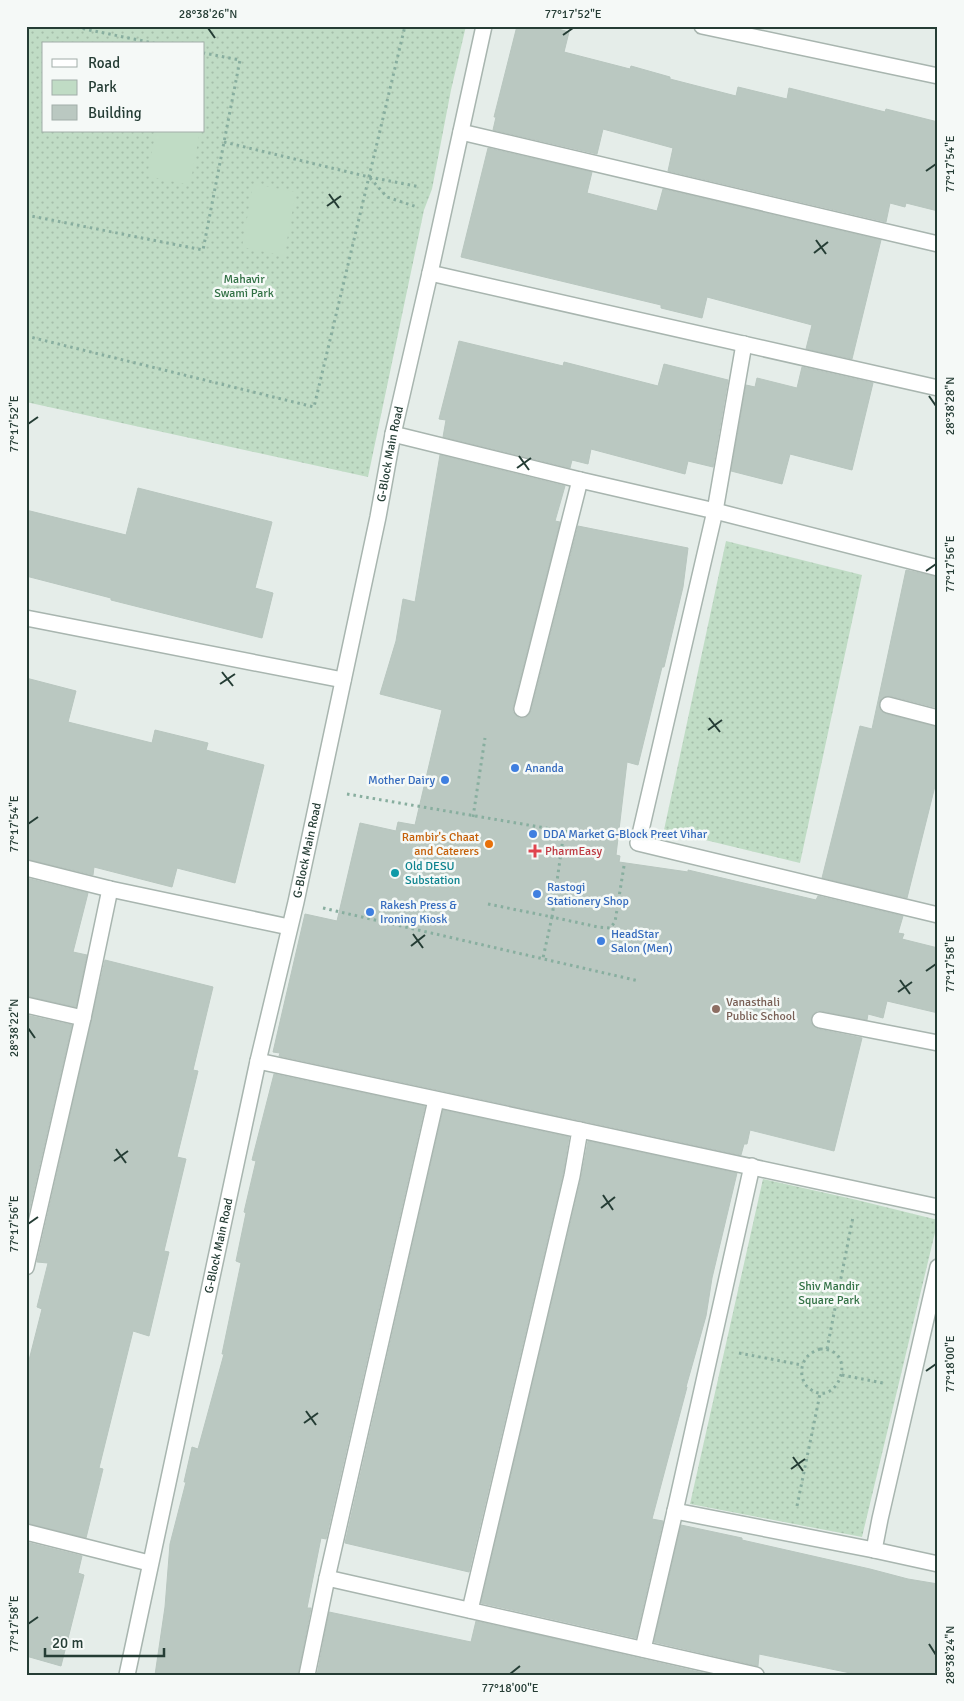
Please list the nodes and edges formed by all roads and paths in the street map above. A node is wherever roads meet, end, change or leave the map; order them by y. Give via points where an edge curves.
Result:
1 (70, 26) edge
2 (406, 26) edge
3 (484, 26) edge
4 (702, 26) edge
5 (148, 42) edge
6 (205, 53) edge
7 (938, 76) edge
8 (461, 132) junction
9 (224, 142) junction
10 (369, 177) junction
11 (447, 196) junction
12 (424, 210) dead end
13 (26, 214) edge
14 (938, 244) edge
15 (430, 273) junction
16 (26, 336) edge
17 (744, 344) junction
18 (938, 388) edge
19 (393, 434) junction
20 (580, 480) junction
21 (715, 511) junction
22 (938, 568) edge
23 (26, 618) edge
24 (343, 680) junction
25 (888, 705) dead end
26 (522, 709) dead end
27 (938, 718) edge
28 (485, 738) dead end
29 (320, 790) junction
30 (473, 817) junction
31 (564, 831) junction
32 (615, 840) dead end
33 (624, 865) dead end
34 (26, 868) edge
35 (110, 889) junction
36 (296, 902) junction
37 (488, 904) dead end
38 (938, 915) edge
39 (552, 917) junction
40 (289, 927) junction
41 (543, 958) junction
42 (639, 980) dead end
43 (26, 1005) edge
44 (83, 1018) junction
45 (820, 1020) dead end
46 (938, 1043) edge
47 (258, 1061) junction
48 (436, 1100) junction
49 (580, 1130) junction
50 (752, 1166) junction
51 (938, 1207) edge
52 (853, 1215) dead end
53 (26, 1267) edge
54 (938, 1267) edge
55 (827, 1348) junction
56 (737, 1362) dead end
57 (802, 1365) junction
58 (885, 1374) dead end
59 (842, 1375) junction
60 (883, 1383) junction
61 (881, 1392) dead end
62 (820, 1394) junction
63 (796, 1510) dead end
64 (675, 1511) junction
65 (26, 1532) edge
66 (874, 1550) junction
67 (150, 1563) junction
68 (938, 1564) edge
69 (327, 1578) junction
70 (470, 1610) junction
71 (643, 1649) junction
72 (127, 1675) edge
73 (306, 1675) edge
74 (756, 1675) edge

1 - 5 path
2 - 10 path
3 - 8 street, G-Block Main Road
4 - 7 street
6 - 9 path via 240,60
8 - 11 street, G-Block Main Road
8 - 14 street
9 - 10 path
9 - 13 path via 203,250
10 - 11 path via 432,189
10 - 12 path via 387,197
10 - 16 path via 314,407
11 - 15 street, G-Block Main Road
15 - 17 street
15 - 19 street, G-Block Main Road
17 - 18 street
17 - 21 street
19 - 20 street
19 - 24 street, G-Block Main Road
20 - 21 street
20 - 26 street
21 - 22 street
21 - 38 street via 638,843
23 - 24 street
24 - 29 street, G-Block Main Road
25 - 27 street
28 - 30 path
29 - 30 path
29 - 36 street, G-Block Main Road
30 - 31 path
31 - 32 path
31 - 39 path
33 - 39 path via 615,922 610,928
34 - 35 street
35 - 40 street
35 - 44 street
36 - 40 street, G-Block Main Road
36 - 41 path
37 - 39 path
39 - 41 path
40 - 47 street, G-Block Main Road
41 - 42 path
43 - 44 street
44 - 53 street
45 - 46 street
47 - 48 street
47 - 67 street, G-Block Main Road
48 - 49 street
48 - 69 street
49 - 50 street
49 - 70 street
50 - 51 street
50 - 64 street
52 - 55 path
54 - 66 street
55 - 57 path via 812,1352
55 - 59 path via 838,1358
56 - 57 path via 739,1353
57 - 62 path via 803,1381
58 - 60 path
59 - 60 path
59 - 62 path via 829,1391
60 - 61 path
62 - 63 path
64 - 66 street
64 - 71 street
65 - 67 street
66 - 68 street
67 - 72 street, G-Block Main Road
69 - 70 street
69 - 73 street
70 - 71 street
71 - 74 street

